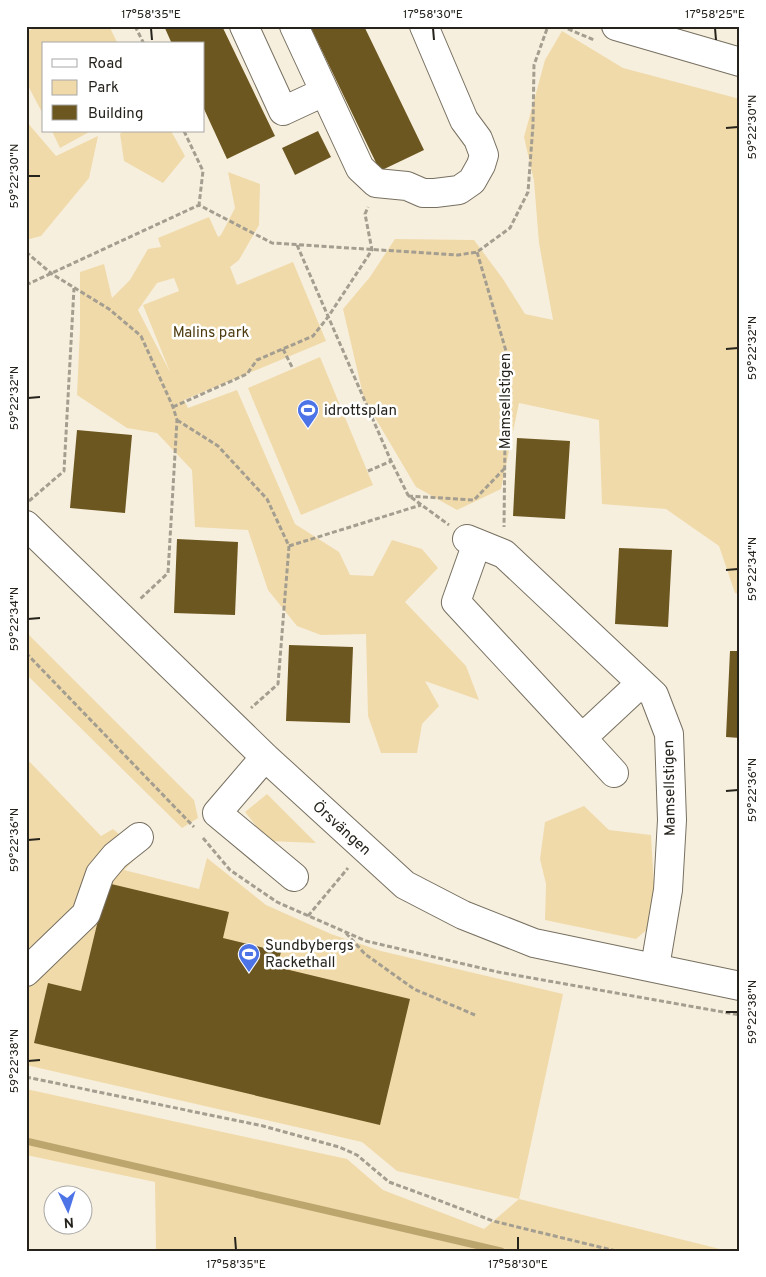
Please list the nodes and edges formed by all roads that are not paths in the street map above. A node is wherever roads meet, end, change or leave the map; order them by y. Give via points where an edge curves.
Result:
1 (244, 26) edge
2 (294, 26) edge
3 (424, 26) edge
4 (606, 33) edge
5 (740, 62) edge
6 (324, 92) junction
7 (26, 525) edge
8 (641, 683) junction
9 (582, 738) junction
10 (265, 758) junction
11 (614, 772) dead end
12 (139, 837) dead end
13 (294, 877) dead end
14 (655, 967) junction
15 (26, 972) edge
16 (740, 986) edge

1 - 6 street via 283,111
2 - 6 street
3 - 6 street via 464,120 478,139 484,155 472,181 459,190 423,193 406,186 376,183 360,168
4 - 5 street
7 - 10 street, Örsvängen
8 - 9 street
8 - 9 street, Mamsellstigen via 504,554 472,541 456,602
8 - 14 street, Mamsellstigen via 654,695 668,734 672,820 668,890
9 - 11 street
10 - 13 street via 217,813
10 - 14 street, Örsvängen via 405,886 463,915 534,943
12 - 15 street via 115,856 100,874 86,914
14 - 16 street, Örsvängen

